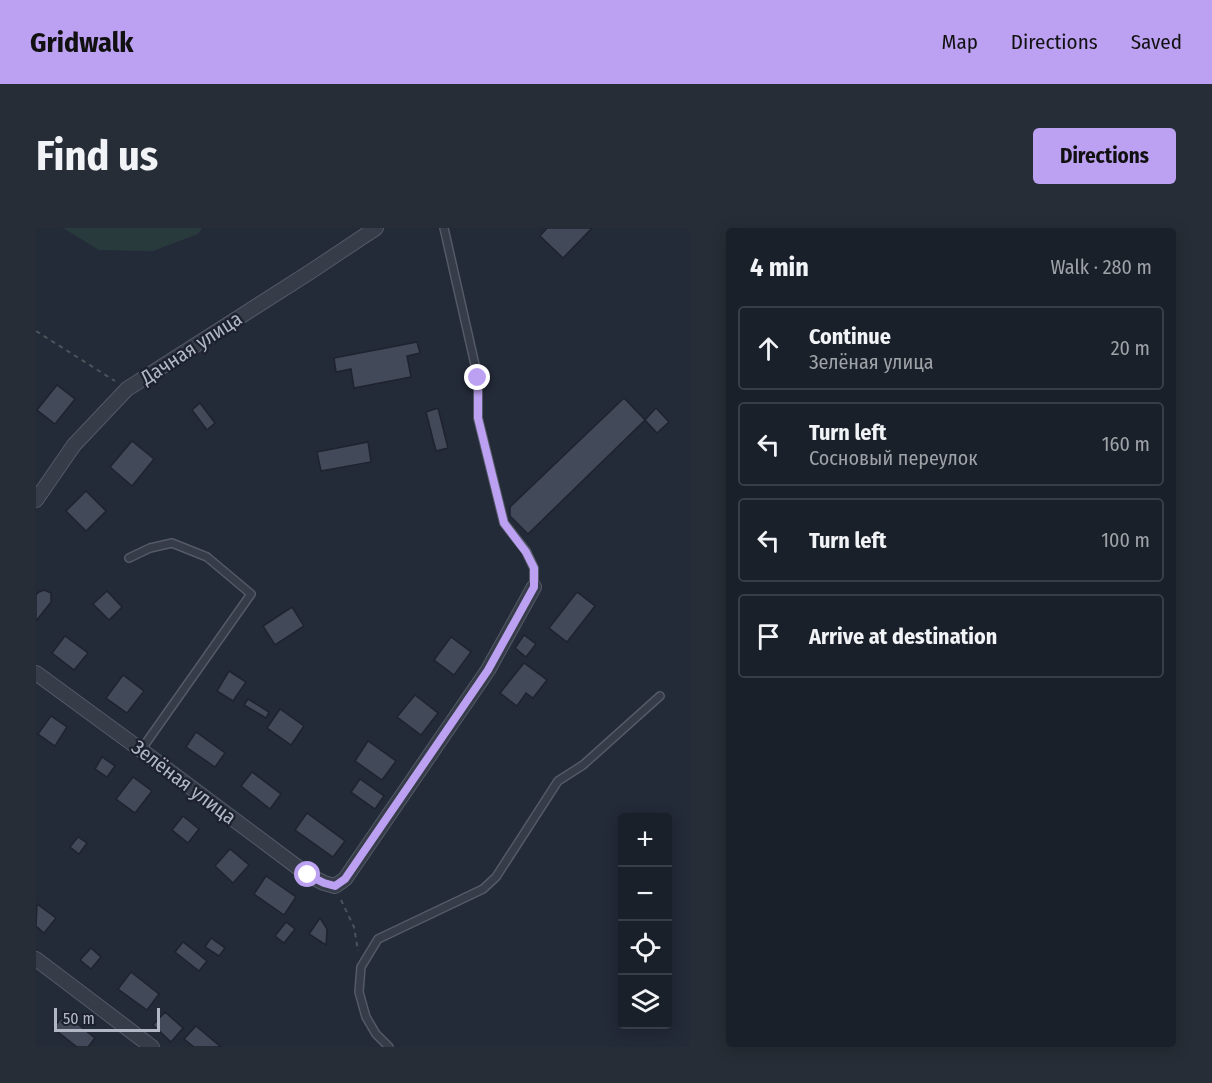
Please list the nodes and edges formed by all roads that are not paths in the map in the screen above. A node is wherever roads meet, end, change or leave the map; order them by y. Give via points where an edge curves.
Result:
1 (376, 228) edge
2 (444, 228) edge
3 (36, 500) edge
4 (129, 558) dead end
5 (534, 587) joint
6 (36, 673) edge
7 (660, 696) dead end
8 (141, 750) junction
9 (36, 959) edge
10 (152, 1047) edge
11 (389, 1047) edge

1 - 3 street, Дачная улица via 127,389 74,445
2 - 5 lane via 478,378 478,418 504,523 534,568
4 - 8 lane via 172,543 207,557 251,594
5 - 8 street, Зелёная улица via 488,670 345,879 335,886 308,875
6 - 8 street, Зелёная улица
7 - 11 lane via 584,765 558,781 496,878 378,939 361,967 359,992 366,1017
9 - 10 street

